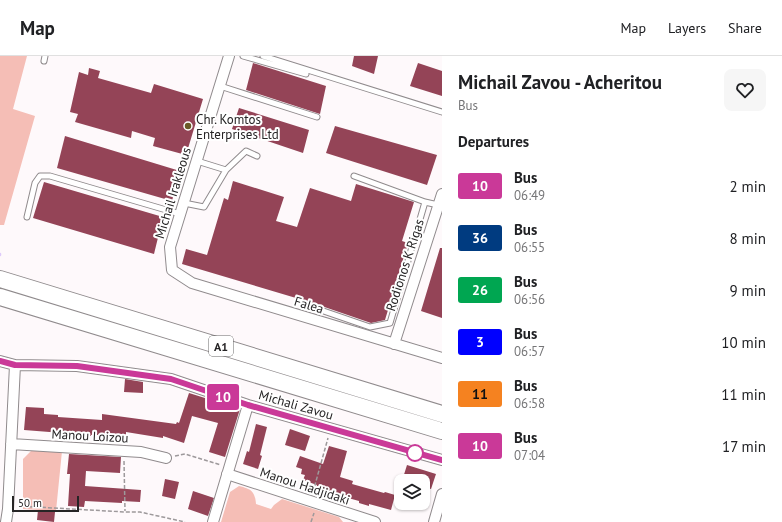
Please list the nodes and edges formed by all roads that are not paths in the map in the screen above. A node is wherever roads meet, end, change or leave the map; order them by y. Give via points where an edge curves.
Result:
1 (230, 56) edge
2 (243, 56) edge
3 (263, 56) edge
4 (306, 74) dead end
5 (220, 86) junction
6 (442, 112) edge
7 (317, 117) dead end
8 (257, 156) dead end
9 (197, 161) junction
10 (226, 170) junction
11 (354, 176) dead end
12 (441, 200) edge
13 (425, 202) junction
14 (184, 203) junction
15 (180, 214) junction
16 (27, 218) dead end
17 (172, 270) joint
18 (0, 279) edge
19 (0, 297) edge
20 (306, 305) dead end
21 (394, 344) junction
22 (442, 358) edge
23 (0, 361) edge
24 (15, 365) junction
25 (248, 405) junction
26 (442, 414) edge
27 (442, 432) edge
28 (11, 444) junction
29 (166, 458) road end
30 (442, 460) edge
31 (228, 471) junction
32 (442, 494) edge
33 (352, 519) edge
34 (6, 522) edge
35 (213, 522) edge
36 (375, 522) edge
37 (434, 522) edge

1 - 5 street, Michail Irakleous
2 - 4 lane
3 - 6 lane
5 - 7 lane
5 - 9 street, Michail Irakleous
8 - 10 lane via 246,151
9 - 10 lane
9 - 14 street, Michail Irakleous
10 - 14 lane via 204,206
11 - 13 lane
12 - 13 lane
12 - 21 street, Rodionos K Rigas
13 - 20 lane via 390,323 370,327
14 - 15 street, Michail Irakleous
15 - 16 lane via 50,176 40,176
15 - 17 street, Michail Irakleous via 170,247
17 - 21 street, Falea via 192,283
18 - 26 highway, A1
19 - 27 highway, A1
21 - 22 street, Falea
23 - 24 street, Michali Zavou
24 - 25 street, Michali Zavou via 77,366 171,379
24 - 28 street
25 - 30 street, Michali Zavou
25 - 31 street
28 - 29 street, Manou Loizou via 141,452
28 - 34 street
31 - 33 street, Manou Hadjidaki
31 - 35 street
32 - 37 street
33 - 36 street, Manou Hadjidaki

